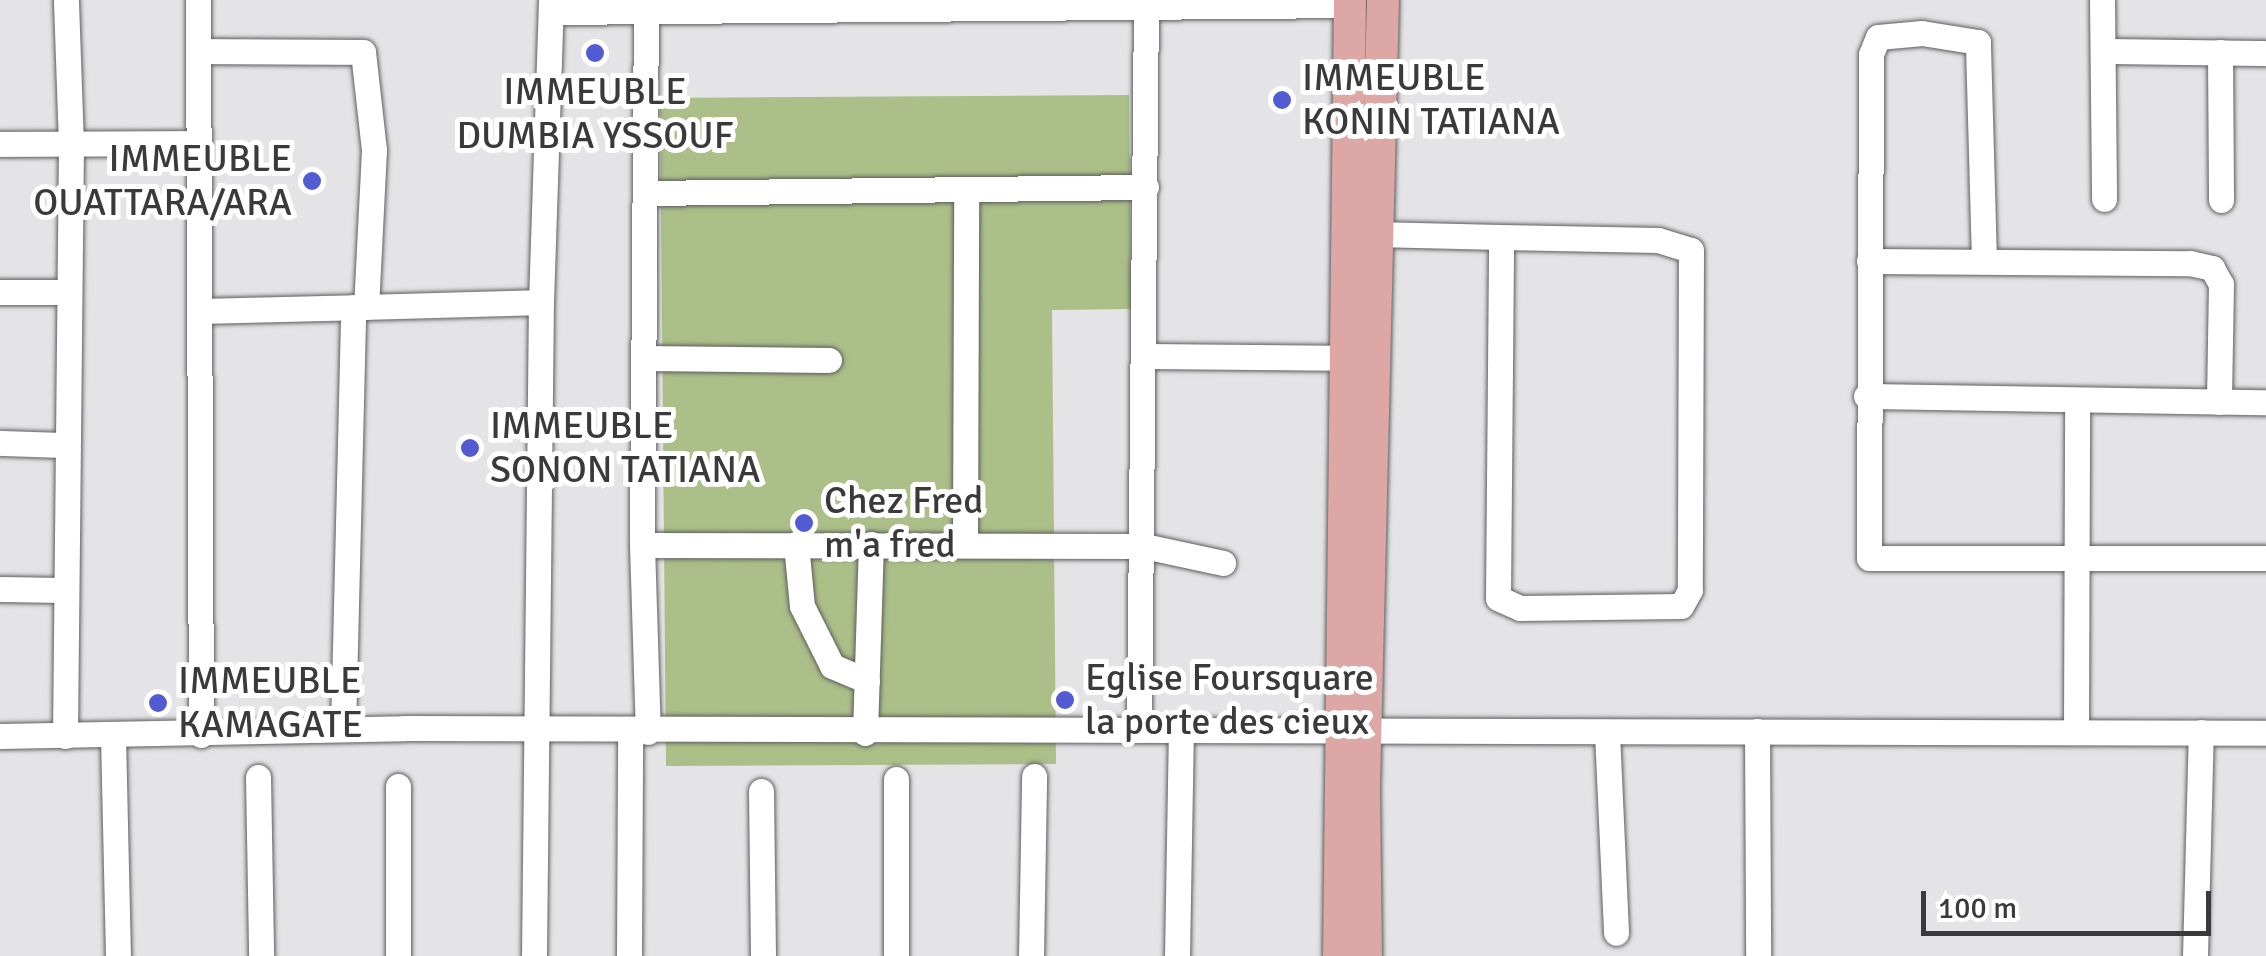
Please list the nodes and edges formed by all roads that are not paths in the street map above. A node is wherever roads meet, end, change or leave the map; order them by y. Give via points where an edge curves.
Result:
1 (66, 0) edge
2 (198, 0) edge
3 (1383, 0) edge
4 (2102, 0) edge
5 (1350, 3) edge
6 (965, 4) edge
7 (1146, 5) edge
8 (551, 6) edge
9 (646, 7) edge
10 (2103, 51) junction
11 (198, 52) junction
12 (2220, 52) junction
13 (2266, 52) edge
14 (198, 143) junction
15 (0, 144) edge
16 (71, 145) junction
17 (1146, 187) junction
18 (966, 189) junction
19 (645, 193) junction
20 (2104, 200) dead end
21 (2221, 200) dead end
22 (1374, 234) junction
23 (1501, 237) junction
24 (1869, 261) junction
25 (1984, 262) junction
26 (0, 292) edge
27 (64, 292) junction
28 (541, 302) junction
29 (360, 307) junction
30 (198, 311) junction
31 (1148, 356) junction
32 (644, 358) junction
33 (1357, 358) junction
34 (830, 360) dead end
35 (1866, 396) junction
36 (2076, 402) junction
37 (2218, 402) junction
38 (2266, 402) edge
39 (0, 442) edge
40 (65, 445) junction
41 (965, 543) junction
42 (642, 544) junction
43 (796, 544) junction
44 (870, 544) junction
45 (1144, 546) junction
46 (2266, 558) edge
47 (2076, 561) junction
48 (1224, 563) dead end
49 (0, 589) edge
50 (65, 590) junction
51 (866, 680) junction
52 (1353, 727) junction
53 (343, 729) junction
54 (1181, 729) junction
55 (541, 730) junction
56 (1140, 730) junction
57 (1757, 731) junction
58 (639, 732) junction
59 (2076, 732) junction
60 (2201, 732) junction
61 (865, 733) junction
62 (1607, 733) junction
63 (2266, 733) edge
64 (201, 735) junction
65 (0, 736) edge
66 (64, 736) junction
67 (114, 736) junction
68 (258, 776) dead end
69 (1034, 776) dead end
70 (896, 779) dead end
71 (398, 786) dead end
72 (761, 790) dead end
73 (1616, 933) dead end
74 (118, 956) edge
75 (262, 956) edge
76 (398, 956) edge
77 (534, 956) edge
78 (629, 956) edge
79 (763, 956) edge
80 (896, 956) edge
81 (1031, 956) edge
82 (1176, 956) edge
83 (1339, 956) edge
84 (1366, 956) edge
85 (1758, 956) edge
86 (2194, 956) edge

1 - 16 street
2 - 11 street
3 - 22 main road
4 - 10 street
5 - 7 street
5 - 33 main road
6 - 7 street
6 - 9 street
7 - 17 street
8 - 9 street
8 - 28 street
9 - 19 street
10 - 12 street
10 - 20 street
11 - 14 street
11 - 29 street via 363,52 374,150
12 - 13 street
12 - 21 street
14 - 16 street
14 - 30 street
15 - 16 street
16 - 27 street
17 - 18 street
17 - 31 street
18 - 19 street
18 - 41 street
19 - 32 street
22 - 23 street
22 - 33 main road
23 - 23 street via 1658,240 1692,250 1690,590 1682,606 1520,608 1498,598
24 - 25 street
24 - 25 street via 1871,44 1881,35 1922,33 1972,38 1981,50
24 - 35 street
25 - 37 street via 2212,268 2221,284
26 - 27 street
27 - 40 street
28 - 29 street
28 - 55 street
29 - 30 street
29 - 53 street
30 - 64 street
31 - 33 street
31 - 45 street
32 - 34 street
32 - 42 street
33 - 52 main road
35 - 36 street
35 - 47 street via 1869,558
36 - 37 street
36 - 47 street
37 - 38 street
39 - 40 street
40 - 50 street
41 - 44 street
41 - 45 street
42 - 43 street
42 - 58 street
43 - 44 street
43 - 51 street via 802,606 832,666
44 - 51 street
45 - 48 street
45 - 56 street
46 - 47 street
47 - 59 street
49 - 50 street
50 - 66 street
51 - 61 street
52 - 54 street
52 - 62 street
52 - 83 main road
52 - 84 main road
53 - 55 street
53 - 64 street
54 - 56 street
54 - 82 street
55 - 58 street
55 - 77 street
56 - 61 street
57 - 59 street
57 - 62 street
57 - 85 street
58 - 61 street
58 - 78 street
59 - 60 street
60 - 63 street
60 - 86 street
62 - 73 street
64 - 67 street
65 - 66 street
66 - 67 street
67 - 74 street
68 - 75 street
69 - 81 street
70 - 80 street
71 - 76 street
72 - 79 street

